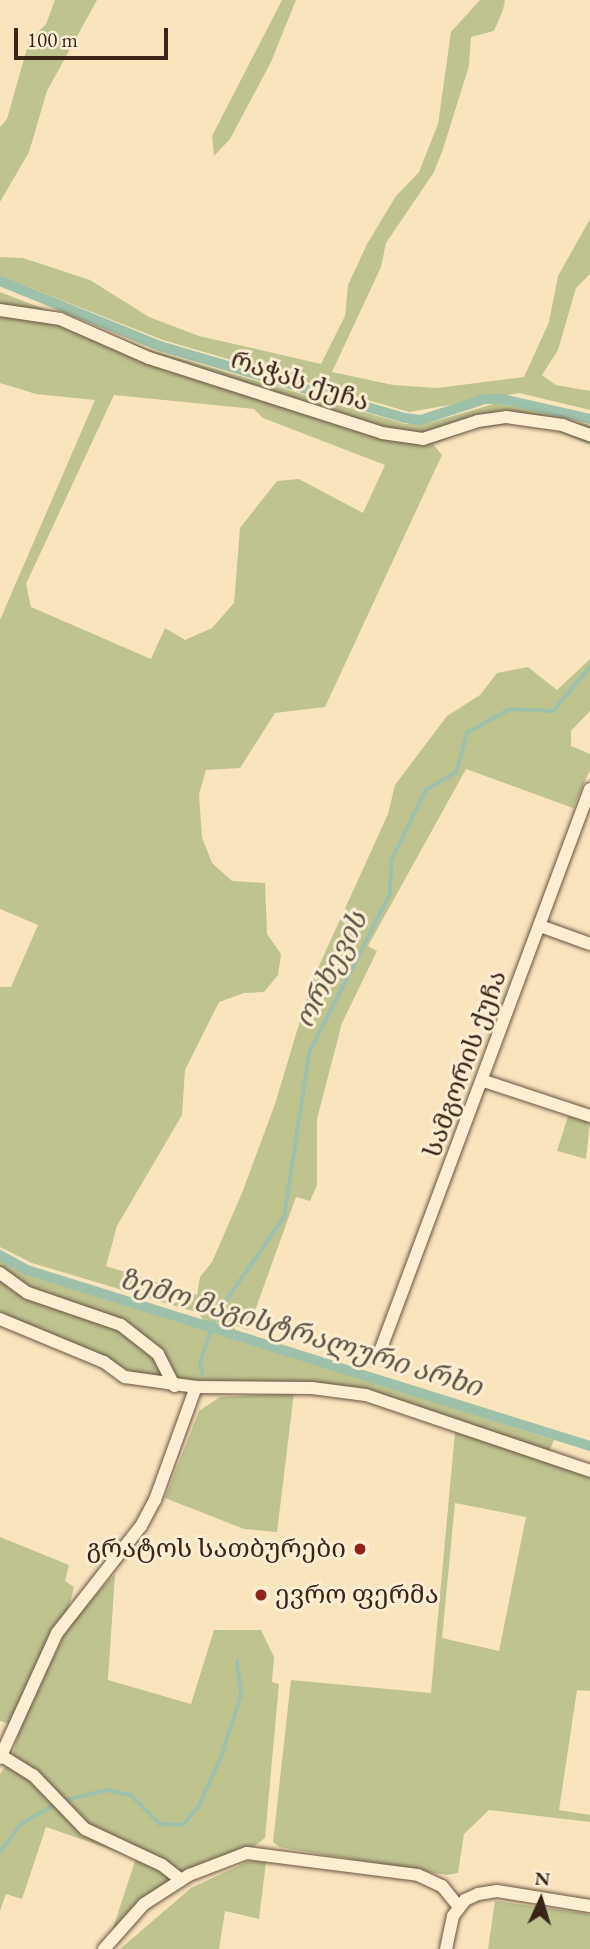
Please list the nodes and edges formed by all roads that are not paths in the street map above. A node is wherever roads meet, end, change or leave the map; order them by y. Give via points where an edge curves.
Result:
1 (0, 310) edge
2 (590, 435) edge
3 (590, 789) edge
4 (584, 822) edge
5 (540, 926) junction
6 (590, 944) edge
7 (484, 1081) junction
8 (590, 1116) edge
9 (0, 1273) edge
10 (0, 1319) edge
11 (379, 1354) dead end
12 (174, 1386) junction
13 (196, 1387) junction
14 (590, 1471) edge
15 (1, 1757) edge
16 (181, 1880) junction
17 (590, 1906) edge
18 (459, 1907) junction
19 (104, 1949) edge
20 (446, 1949) edge

1 - 2 street, რაჭას ქუჩა via 60,319 149,358 382,433 423,439 506,417 562,425
3 - 4 street, სამგორის ქუჩა
4 - 5 street, სამგორის ქუჩა
5 - 6 street
5 - 7 street, სამგორის ქუჩა
7 - 8 street
7 - 11 street, სამგორის ქუჩა
9 - 12 street via 28,1293 121,1325 158,1354
10 - 12 street via 104,1362 125,1377
12 - 13 street
13 - 14 street via 312,1388 366,1395
13 - 15 street via 155,1500 141,1526 57,1633
15 - 16 street via 33,1775 85,1829 162,1865
16 - 18 street via 220,1861 269,1853 418,1875 442,1886
16 - 19 street via 144,1904
17 - 18 street via 496,1891 478,1894
18 - 20 street

